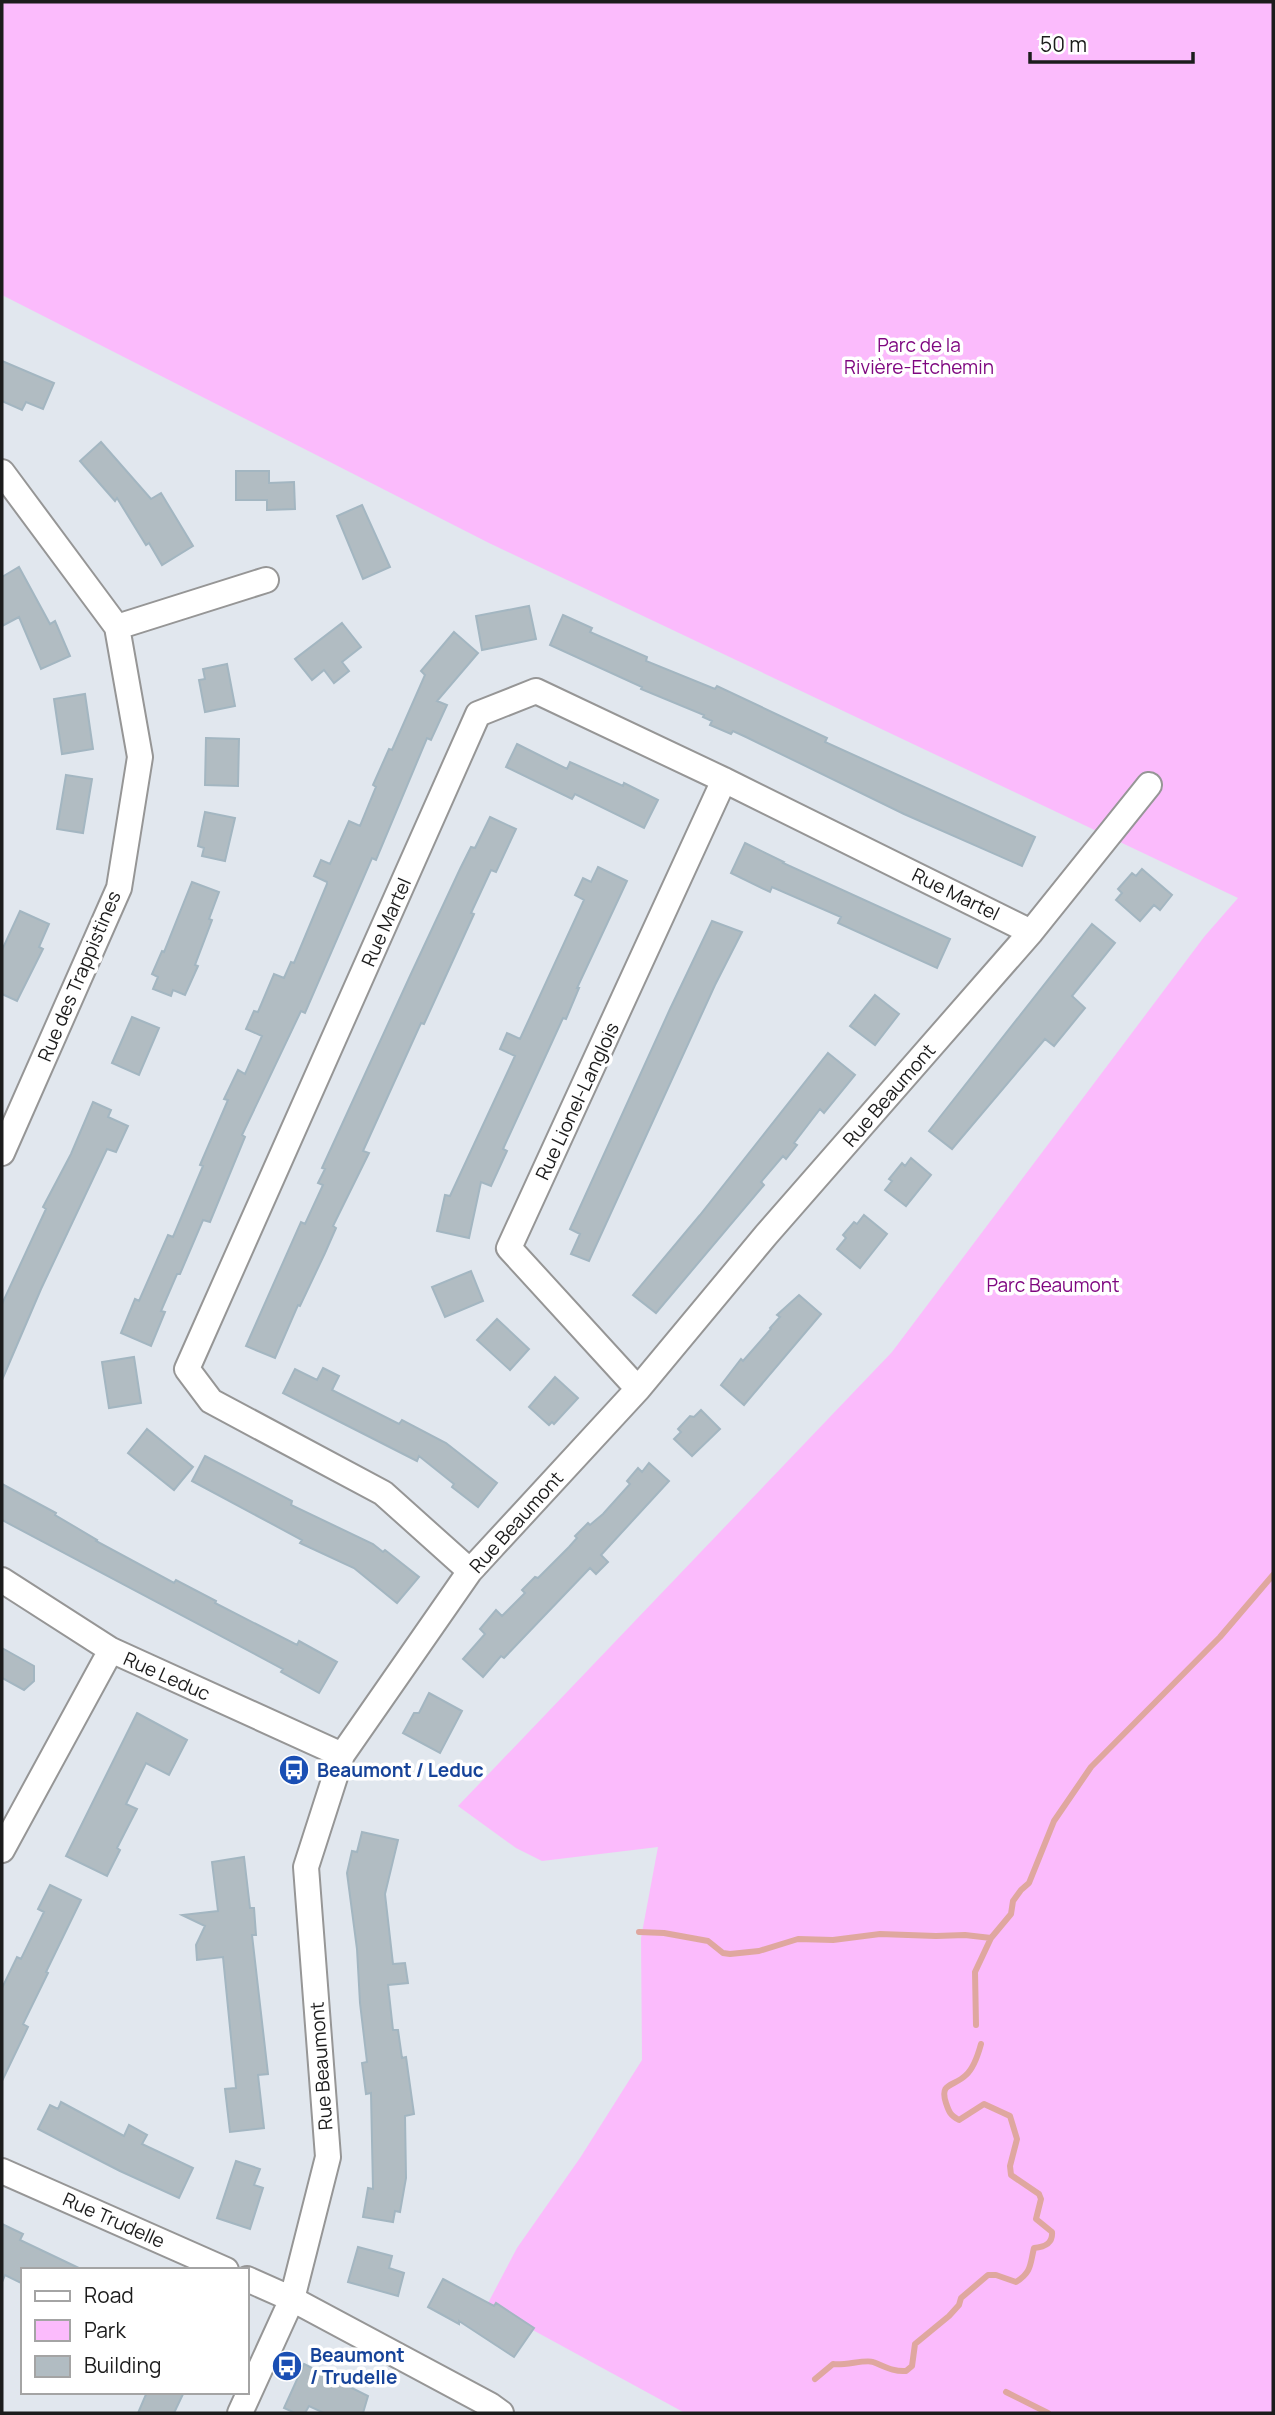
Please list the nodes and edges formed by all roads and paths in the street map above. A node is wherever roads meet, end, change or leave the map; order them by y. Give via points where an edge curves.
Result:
1 (2, 472) edge
2 (266, 580) dead end
3 (117, 627) junction
4 (724, 780) junction
5 (1149, 785) dead end
6 (1031, 932) junction
7 (2, 1153) edge
8 (638, 1389) junction
9 (470, 1571) junction
10 (2, 1580) edge
11 (111, 1650) junction
12 (342, 1755) junction
13 (2, 1850) edge
14 (2, 2171) edge
15 (221, 2268) edge
16 (248, 2279) edge
17 (292, 2299) junction
18 (240, 2413) edge
19 (501, 2413) edge

1 - 3 street, Rue des Trappistines
2 - 3 street
3 - 7 street, Rue des Trappistines via 140,757 119,888
4 - 6 street, Rue Martel
4 - 8 street, Rue Lionel-Langlois via 509,1248
4 - 9 street, Rue Martel via 536,691 478,714 187,1369 211,1401 383,1493
5 - 6 street, Rue Beaumont
6 - 8 street, Rue Beaumont
8 - 9 street, Rue Beaumont
9 - 12 street, Rue Beaumont
10 - 11 street, Rue Leduc
11 - 12 street, Rue Leduc
11 - 13 street
12 - 17 street, Rue Beaumont via 306,1867 328,2157
14 - 15 street, Rue Trudelle
16 - 17 street
17 - 18 street, Rue Beaumont
17 - 19 street

